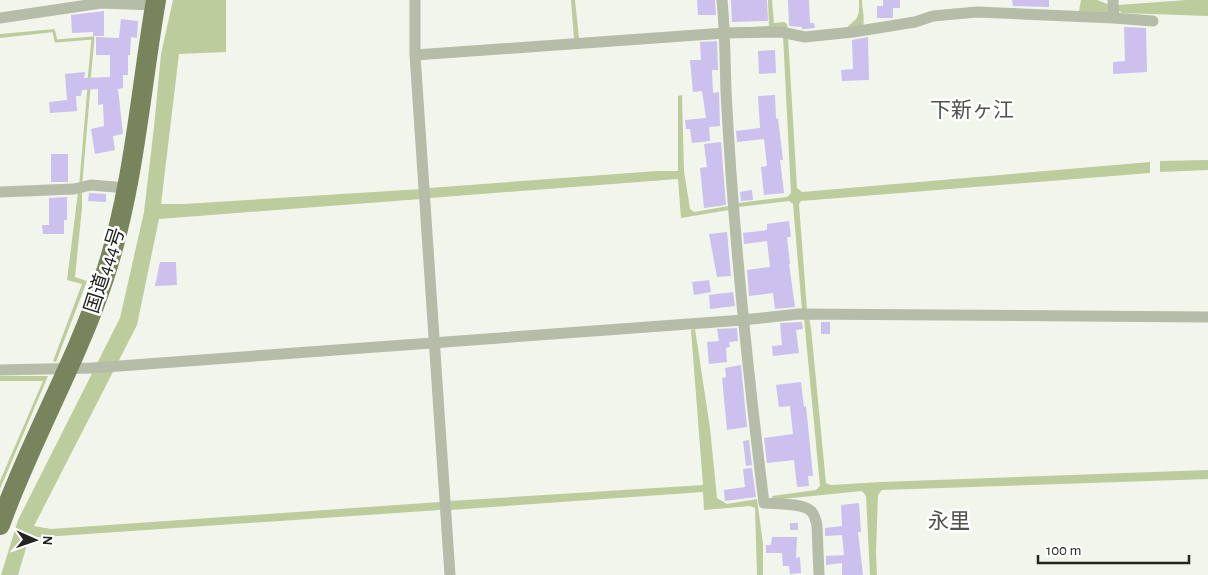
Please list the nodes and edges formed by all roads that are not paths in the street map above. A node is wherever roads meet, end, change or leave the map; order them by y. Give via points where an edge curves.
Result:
1 (415, 0) edge
2 (722, 0) edge
3 (1113, 0) edge
4 (155, 3) edge
5 (0, 18) edge
6 (1114, 18) junction
7 (1153, 22) dead end
8 (725, 33) junction
9 (416, 55) junction
10 (127, 188) junction
11 (0, 192) edge
12 (1208, 317) edge
13 (743, 320) junction
14 (435, 343) junction
15 (67, 369) junction
16 (0, 370) edge
17 (0, 526) edge
18 (450, 575) edge
19 (819, 575) edge

1 - 9 street
2 - 8 street
3 - 6 street
4 - 5 street via 102,3
4 - 10 highway, 国道444号
6 - 7 street
6 - 8 street via 977,12 805,37 780,32
8 - 9 street
8 - 13 street via 726,90
9 - 14 street
10 - 11 street via 91,185 74,189
10 - 15 highway, 国道444号 via 104,279
12 - 13 street via 822,314
13 - 14 street
13 - 19 street via 764,503 811,510 817,526
14 - 15 street
14 - 18 street
15 - 16 street
15 - 17 highway, 国道444号

